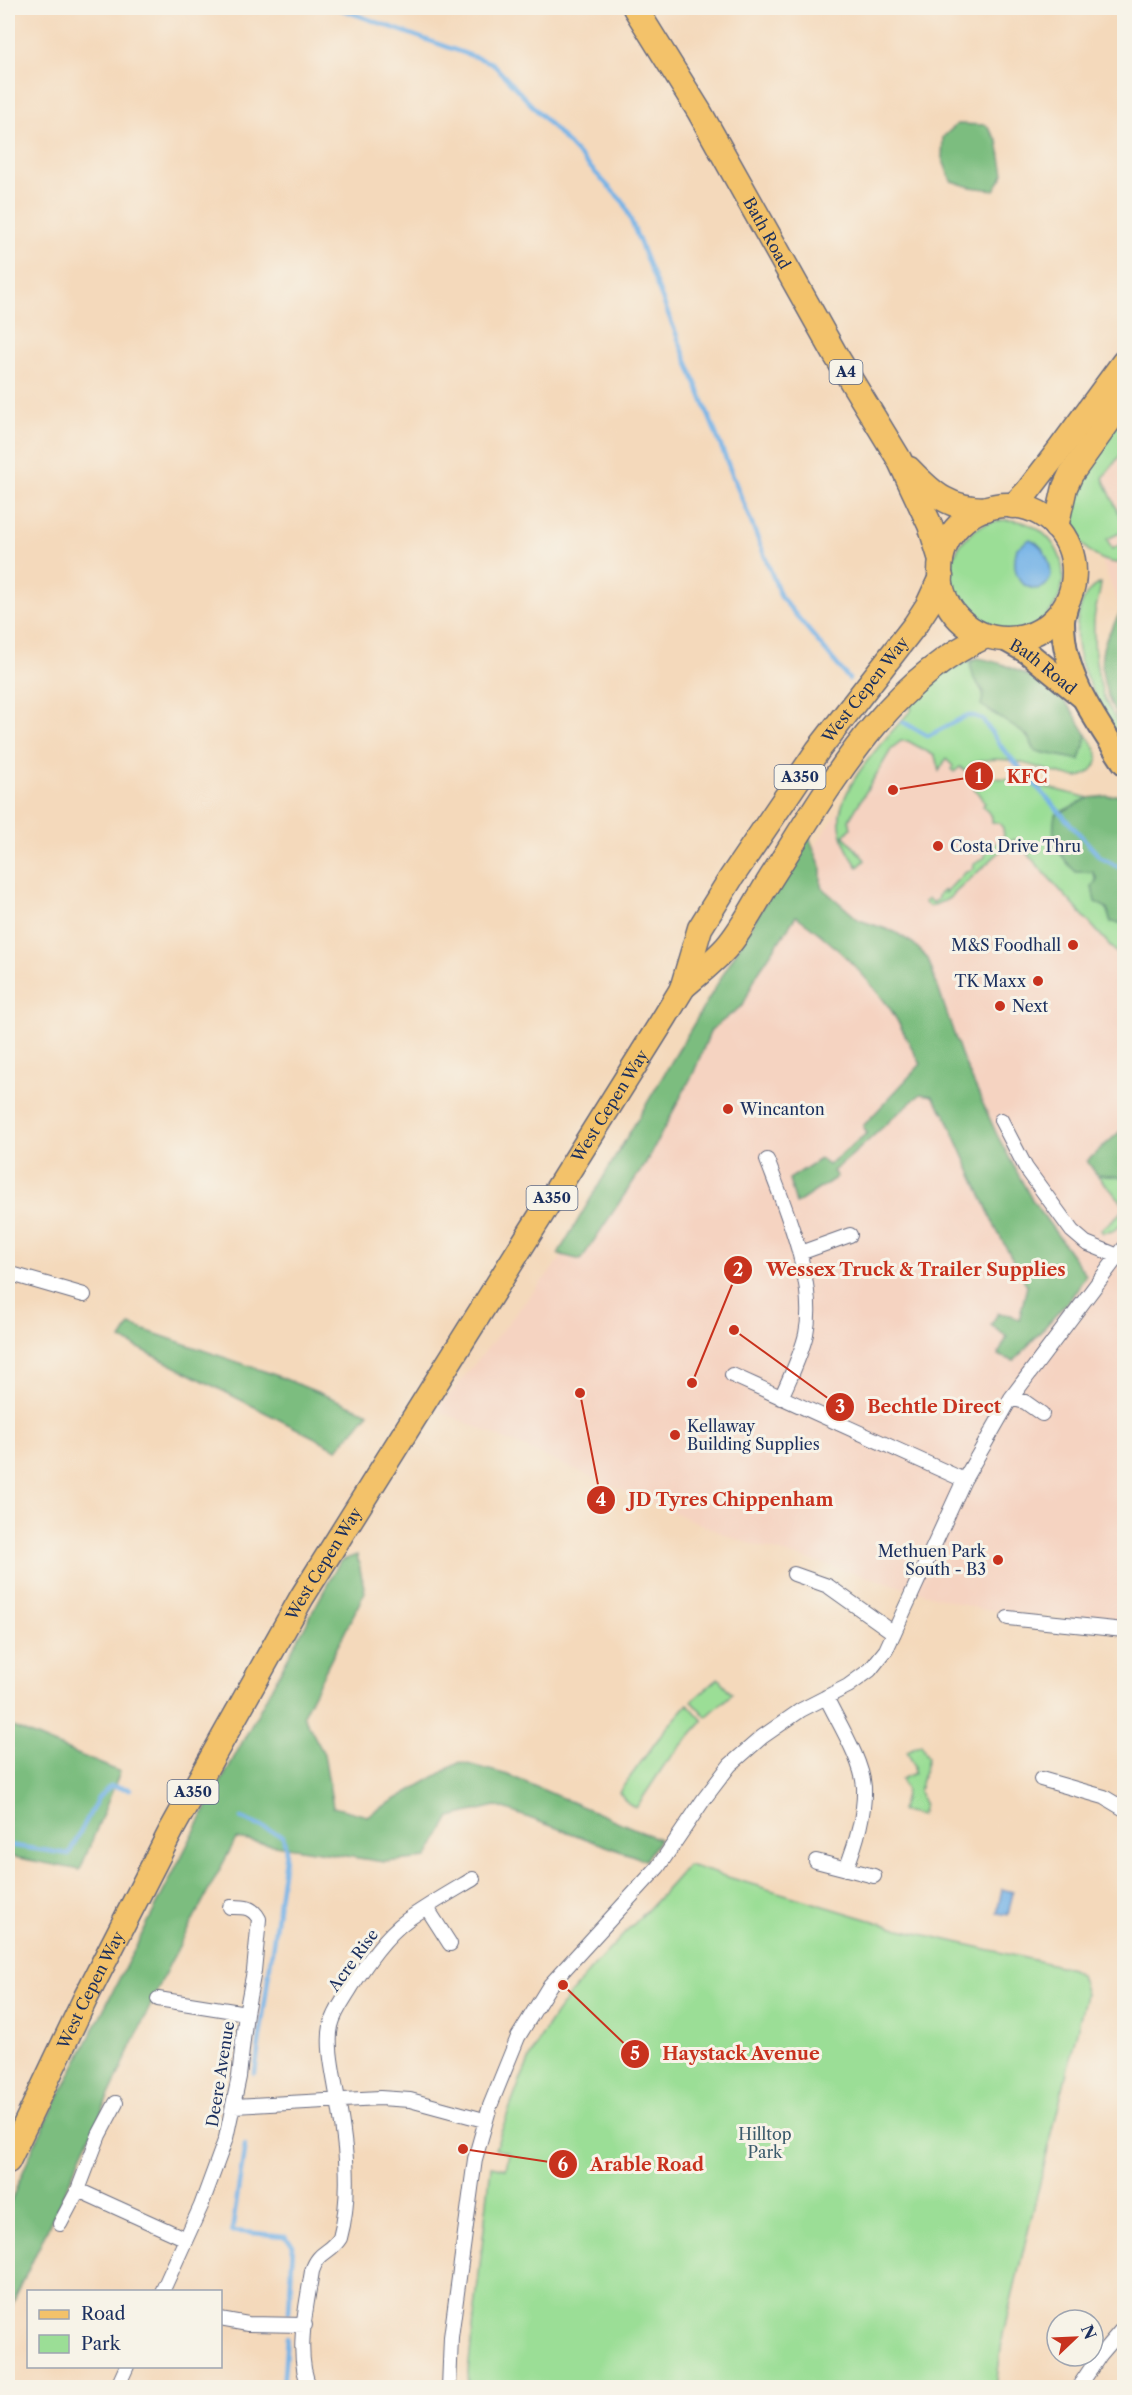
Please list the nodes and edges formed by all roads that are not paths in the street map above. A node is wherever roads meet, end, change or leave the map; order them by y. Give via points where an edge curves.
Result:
1 (635, 8) edge
2 (1125, 362) edge
3 (1125, 400) edge
4 (899, 459) junction
5 (1013, 506) junction
6 (986, 509) junction
7 (1056, 527) junction
8 (941, 568) junction
9 (1068, 599) junction
10 (995, 638) junction
11 (1081, 696) junction
12 (1125, 763) edge
13 (682, 989) junction
14 (1001, 1120) dead end
15 (767, 1160) dead end
16 (850, 1235) dead end
17 (1121, 1252) edge
18 (800, 1253) junction
19 (8, 1273) edge
20 (84, 1295) dead end
21 (732, 1375) dead end
22 (781, 1398) junction
23 (1011, 1398) junction
24 (1042, 1414) dead end
25 (964, 1480) junction
26 (794, 1574) dead end
27 (1008, 1618) dead end
28 (1125, 1630) edge
29 (894, 1633) junction
30 (826, 1697) junction
31 (1041, 1779) dead end
32 (1125, 1809) edge
33 (816, 1861) dead end
34 (846, 1869) junction
35 (873, 1876) dead end
36 (473, 1879) dead end
37 (230, 1906) dead end
38 (427, 1908) junction
39 (450, 1944) dead end
40 (158, 1999) dead end
41 (246, 2013) junction
42 (338, 2100) junction
43 (116, 2103) dead end
44 (234, 2106) junction
45 (484, 2120) junction
46 (8, 2161) edge
47 (78, 2190) junction
48 (60, 2224) dead end
49 (186, 2238) junction
50 (163, 2290) edge
51 (222, 2319) edge
52 (305, 2325) junction
53 (1125, 2327) edge
54 (127, 2368) edge
55 (117, 2388) edge
56 (310, 2388) edge
57 (449, 2388) edge
58 (1078, 2388) edge

1 - 4 highway, Bath Road / A4 via 699,111 835,354
2 - 5 highway
3 - 7 highway via 1071,474
4 - 6 highway, Bath Road / A4 via 946,501 966,509
4 - 8 highway, Bath Road / A4 via 930,525
5 - 6 highway
5 - 7 highway via 1030,510
6 - 8 highway via 957,528 947,543
7 - 9 highway via 1071,552 1074,571
8 - 10 highway via 944,593 953,612 968,626
8 - 13 highway, West Cepen Way / A350 via 928,605 915,625 818,750 730,878 700,928
9 - 10 highway via 1058,616 1043,629 1024,637
9 - 11 main road, Bath Road via 1063,621
10 - 11 main road, Bath Road via 1027,652
10 - 13 highway, West Cepen Way / A350 via 966,645 932,667 885,713 846,764 727,947
11 - 12 main road, Bath Road
13 - 46 highway, West Cepen Way / A350 via 302,1597 167,1840 60,2049
14 - 17 street via 1032,1176 1072,1231 1086,1242
15 - 18 street
16 - 18 street
17 - 23 street
18 - 22 street via 807,1299 806,1332
19 - 20 street
21 - 22 street
22 - 25 street
23 - 24 street
23 - 25 street
25 - 29 street
26 - 29 street via 828,1586
27 - 28 street
29 - 30 street via 870,1670
30 - 34 street via 860,1767 864,1785 858,1833
30 - 45 street via 762,1737 730,1765 658,1867 550,1985 518,2037
31 - 32 street via 1104,1797
33 - 34 street
34 - 35 street
36 - 38 street, Acre Rise
37 - 41 street, Deere Avenue via 248,1907 259,1919
38 - 39 street
38 - 42 street, Acre Rise via 406,1921 385,1942 338,2010 331,2026 331,2042
40 - 41 street
41 - 44 street, Deere Avenue
42 - 44 street
42 - 45 street via 410,2100
42 - 52 street, Acre Rise via 346,2156 342,2232 336,2245 316,2259
43 - 47 street
44 - 49 street, Deere Avenue via 219,2157
45 - 57 street via 468,2199 451,2337
47 - 48 street
47 - 49 street
49 - 50 street, Deere Avenue
51 - 52 street
52 - 56 street, Acre Rise via 303,2363
53 - 58 street
54 - 55 street

